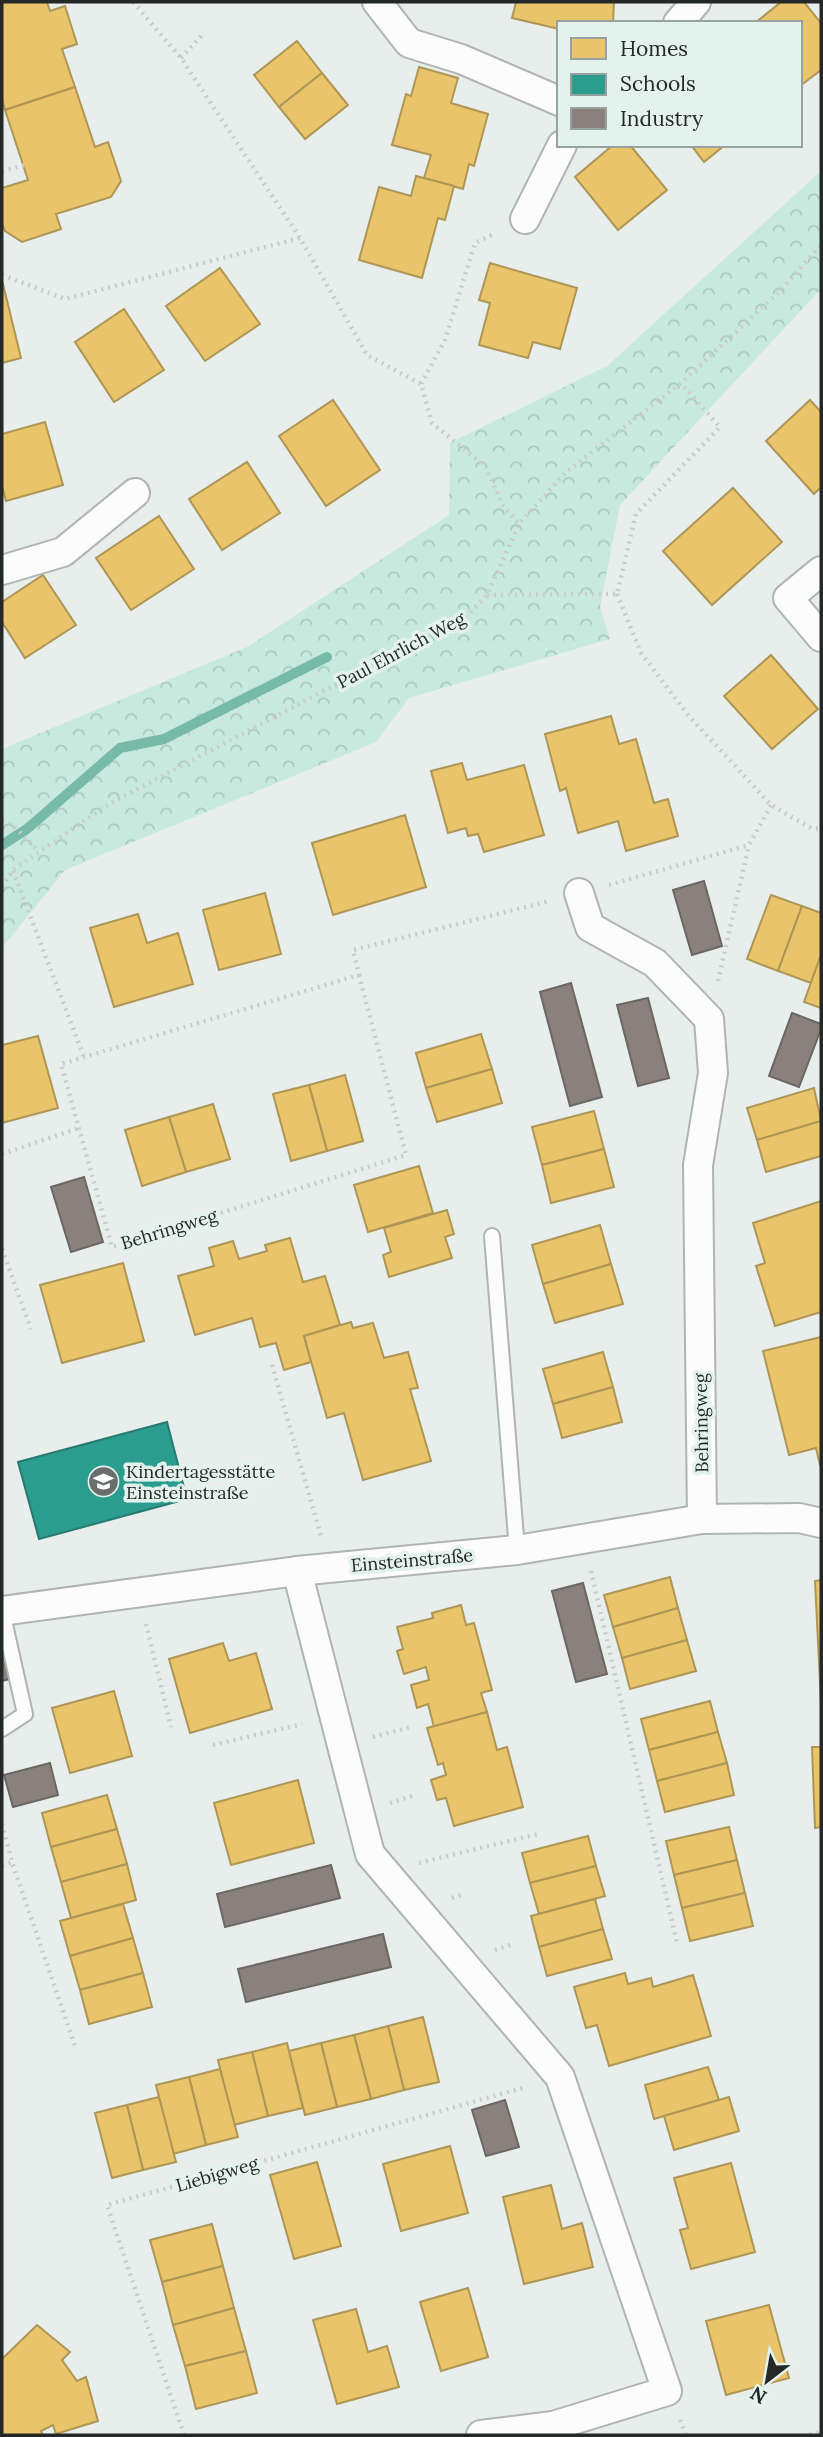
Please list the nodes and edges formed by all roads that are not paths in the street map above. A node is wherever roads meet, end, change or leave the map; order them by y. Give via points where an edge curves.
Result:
1 (377, 2) edge
2 (695, 2) edge
3 (680, 21) edge
4 (557, 101) edge
5 (561, 147) edge
6 (525, 219) road end
7 (135, 493) dead end
8 (2, 570) edge
9 (821, 571) edge
10 (821, 636) edge
11 (579, 894) road end
12 (492, 1236) dead end
13 (702, 1519) junction
14 (821, 1523) edge
15 (517, 1550) junction
16 (297, 1571) junction
17 (2, 1611) edge
18 (2, 1729) edge
19 (481, 2435) edge

1 - 4 street via 409,43 461,59
2 - 3 street
5 - 6 street
7 - 8 street via 63,552
9 - 10 street via 788,598
11 - 13 street, Behringweg via 590,927 655,964 709,1019 713,1073 698,1165
12 - 15 lane
13 - 14 street, Einsteinstraße via 799,1518
13 - 15 street, Einsteinstraße
15 - 16 street, Einsteinstraße
16 - 17 street, Einsteinstraße
16 - 19 street via 370,1854 560,2077 667,2391 553,2426
17 - 18 lane via 25,1714

